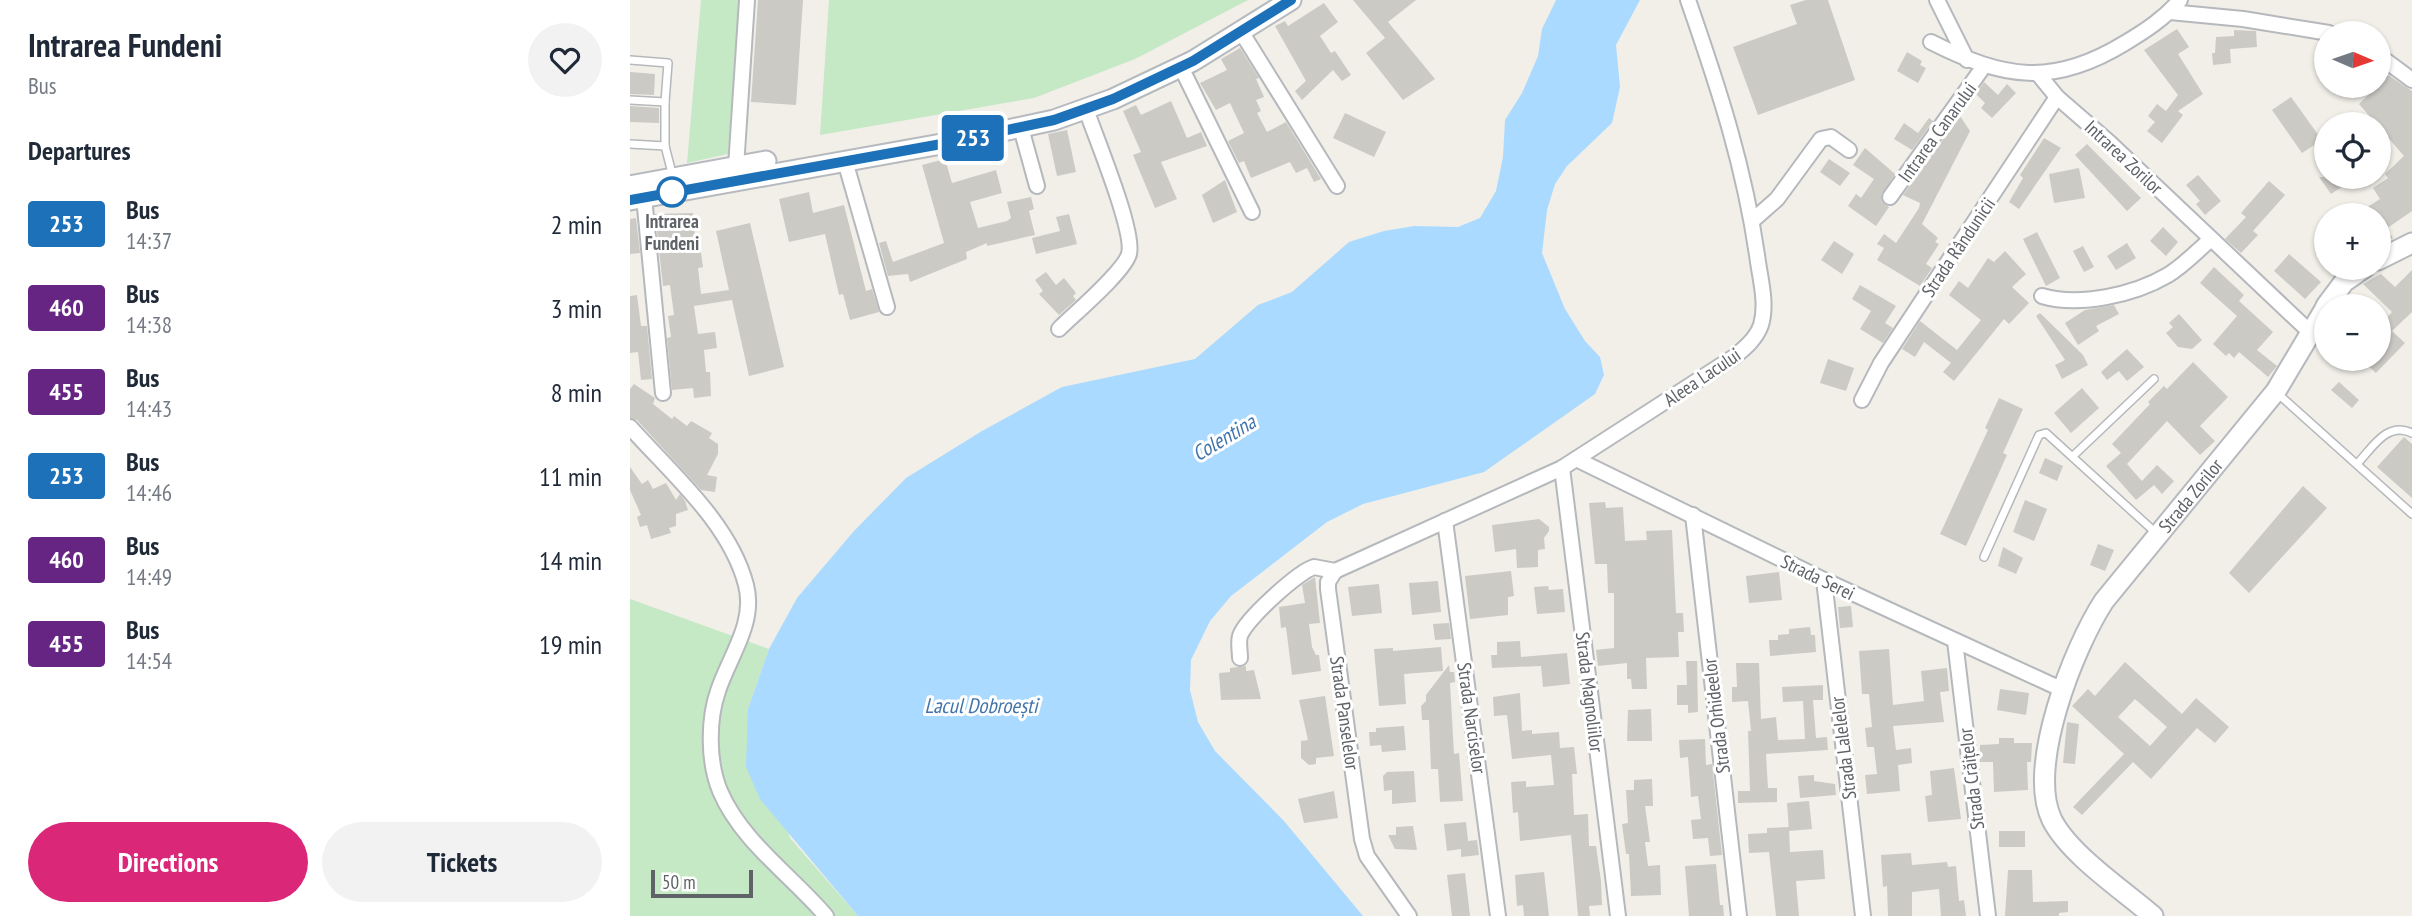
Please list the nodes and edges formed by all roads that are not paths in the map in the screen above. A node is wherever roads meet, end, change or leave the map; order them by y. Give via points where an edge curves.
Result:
1 (747, 0) edge
2 (1268, 0) edge
3 (1291, 0) edge
4 (1688, 0) edge
5 (1937, 0) edge
6 (2180, 0) edge
7 (2170, 12) junction
8 (2314, 31) edge
9 (1242, 33) junction
10 (1931, 42) dead end
11 (630, 60) edge
12 (1967, 60) junction
13 (2391, 65) edge
14 (1984, 66) junction
15 (1181, 67) junction
16 (2039, 75) junction
17 (2412, 80) edge
18 (2057, 97) junction
19 (630, 100) edge
20 (665, 102) junction
21 (1086, 109) junction
22 (1021, 128) junction
23 (630, 144) edge
24 (665, 146) junction
25 (1849, 150) dead end
26 (845, 161) junction
27 (736, 167) junction
28 (673, 178) junction
29 (1037, 186) dead end
30 (1337, 186) dead end
31 (635, 195) edge
32 (1890, 197) dead end
33 (1252, 212) dead end
34 (1752, 221) junction
35 (2210, 240) junction
36 (2412, 243) edge
37 (2391, 254) edge
38 (2347, 280) edge
39 (2335, 294) edge
40 (2042, 296) dead end
41 (887, 307) dead end
42 (2314, 328) edge
43 (1059, 329) dead end
44 (2311, 333) junction
45 (2154, 379) dead end
46 (2276, 391) junction
47 (663, 393) dead end
48 (1862, 400) dead end
49 (630, 427) edge
50 (2412, 433) edge
51 (2073, 456) junction
52 (1576, 459) junction
53 (2357, 464) junction
54 (1562, 468) junction
55 (2412, 514) edge
56 (1693, 516) junction
57 (1445, 521) junction
58 (2157, 534) junction
59 (1984, 557) dead end
60 (1335, 570) junction
61 (1824, 580) junction
62 (1955, 641) junction
63 (1240, 658) dead end
64 (2061, 689) junction
65 (826, 916) edge
66 (1409, 916) edge
67 (1498, 916) edge
68 (1618, 916) edge
69 (1739, 916) edge
70 (1863, 916) edge
71 (1988, 916) edge
72 (2153, 916) edge

1 - 27 street
2 - 27 main road via 1175,56 1051,107
3 - 9 main road
4 - 34 street, Aleea Lacului via 1736,142
5 - 12 street
6 - 7 street
7 - 8 street
7 - 16 street via 2095,61
9 - 15 main road
9 - 30 street
10 - 12 street
11 - 20 lane via 668,63
12 - 14 street
13 - 17 street
14 - 16 street
14 - 32 street, Intrarea Canarului
15 - 21 main road
15 - 33 street
16 - 18 street, Intrarea Zorilor
18 - 35 street, Intrarea Zorilor
18 - 48 street, Strada Rândunicii via 1881,363
19 - 20 lane
20 - 24 lane
21 - 22 main road
21 - 43 street via 1127,228 1129,254
22 - 26 main road
22 - 29 street
23 - 24 lane
24 - 28 lane
25 - 34 street via 1831,138 1821,139 1777,200
26 - 31 main road
26 - 41 street
27 - 28 main road
28 - 31 main road
31 - 47 street
34 - 52 street, Aleea Lacului via 1763,310 1757,336 1734,357
35 - 40 street via 2169,275 2141,287 2066,302
35 - 44 street, Intrarea Zorilor
36 - 37 main road
38 - 39 main road, Strada Zorilor
42 - 44 main road, Strada Zorilor
44 - 46 main road, Strada Zorilor
45 - 51 lane
46 - 53 lane
46 - 58 main road, Strada Zorilor
49 - 65 street via 710,517 746,585 745,626 713,712 711,736 719,789 737,822
50 - 53 lane via 2402,428 2389,430
51 - 58 lane
51 - 59 lane via 2052,436 2039,435
52 - 54 street, Aleea Lacului
52 - 56 street, Strada Serei
53 - 55 lane
54 - 57 street, Aleea Lacului
54 - 68 street, Strada Magnoliilor
56 - 61 street, Strada Serei
56 - 69 street, Strada Orhideelor
57 - 60 street, Aleea Lacului
57 - 67 street, Strada Narciselor
58 - 64 main road, Strada Zorilor via 2087,626
60 - 63 street, Aleea Lacului via 1314,567 1298,576 1247,624 1239,639
60 - 66 street, Strada Panselelor via 1328,589 1362,839 1367,856
61 - 62 street, Strada Serei
61 - 70 street, Strada Lalelelor
62 - 64 street, Strada Serei
62 - 71 street, Strada Crăițelor
64 - 72 main road, Strada Zorilor via 2047,771 2052,820 2072,845

